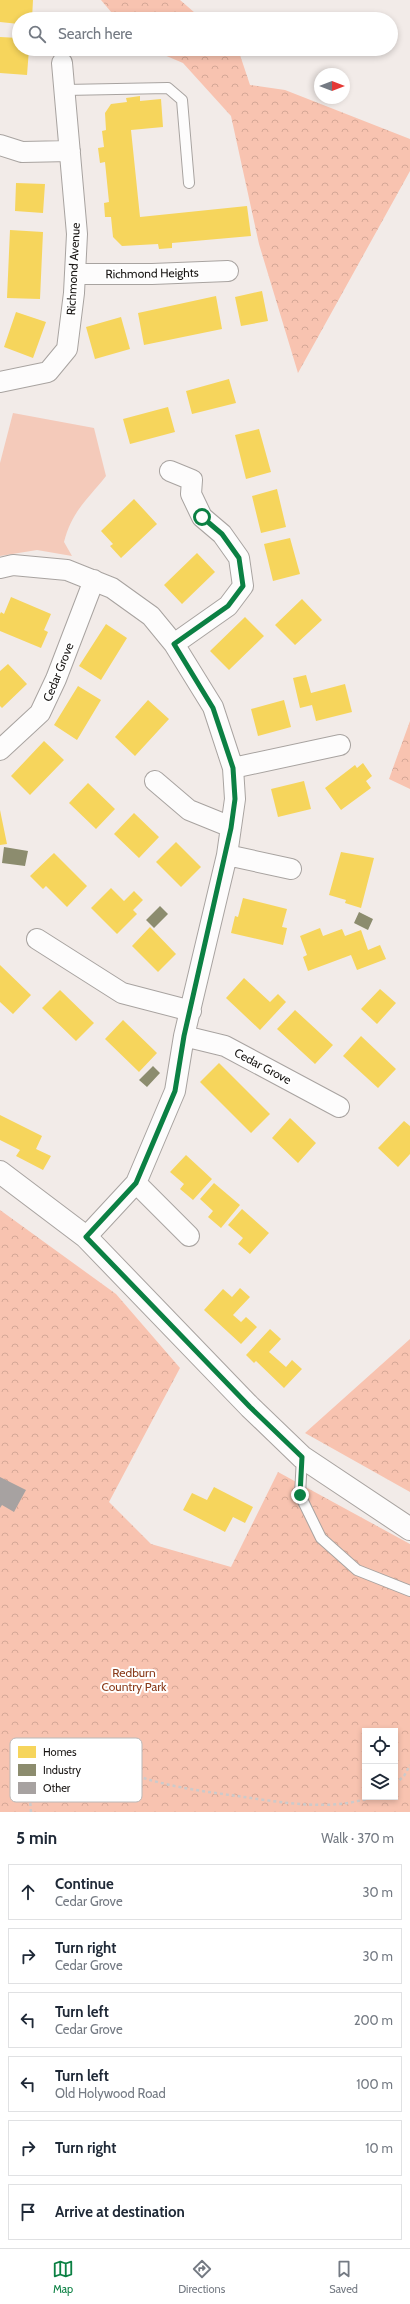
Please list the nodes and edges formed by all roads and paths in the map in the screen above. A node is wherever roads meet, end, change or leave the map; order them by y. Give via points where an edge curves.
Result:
1 (62, 62) dead end
2 (65, 90) junction
3 (0, 146) edge
4 (70, 151) junction
5 (189, 183) dead end
6 (228, 270) dead end
7 (75, 274) junction
8 (0, 382) edge
9 (170, 471) dead end
10 (0, 568) edge
11 (94, 580) junction
12 (174, 644) junction
13 (340, 745) dead end
14 (0, 750) edge
15 (233, 768) junction
16 (155, 781) dead end
17 (231, 828) junction
18 (227, 855) junction
19 (291, 869) dead end
20 (37, 938) dead end
21 (191, 1011) junction
22 (184, 1036) junction
23 (339, 1107) dead end
24 (0, 1172) edge
25 (136, 1183) junction
26 (189, 1236) dead end
27 (86, 1237) junction
28 (302, 1457) junction
29 (410, 1529) edge
30 (410, 1591) edge
31 (410, 1765) edge
32 (142, 1777) edge
33 (398, 1781) edge
34 (362, 1799) edge
35 (30, 1802) edge
36 (31, 1812) edge

1 - 2 street, Richmond Avenue
2 - 4 street, Richmond Avenue
2 - 5 lane via 168,88 182,100
3 - 4 street via 22,152
4 - 7 street, Richmond Avenue via 77,234
6 - 7 street, Richmond Heights via 152,274
7 - 8 street, Richmond Avenue via 67,350 48,372
9 - 12 street via 192,480 191,494 202,517 222,534 239,558 243,586 228,606
10 - 11 street via 13,565 67,570
11 - 12 street via 112,588 151,616
11 - 14 street, Cedar Grove via 56,679 40,713
12 - 15 street via 213,708
13 - 15 street
15 - 17 street via 235,799
16 - 17 street via 189,810
17 - 18 street
18 - 19 street
18 - 21 street
20 - 21 street via 122,993
21 - 22 street
22 - 23 street, Cedar Grove via 225,1046
22 - 25 street via 175,1091
24 - 27 street
25 - 26 street
25 - 27 street
27 - 28 street via 250,1407
28 - 29 street
28 - 30 lane via 300,1495 321,1538 357,1570
31 - 33 path
32 - 34 path via 194,1790 315,1806
35 - 36 path

